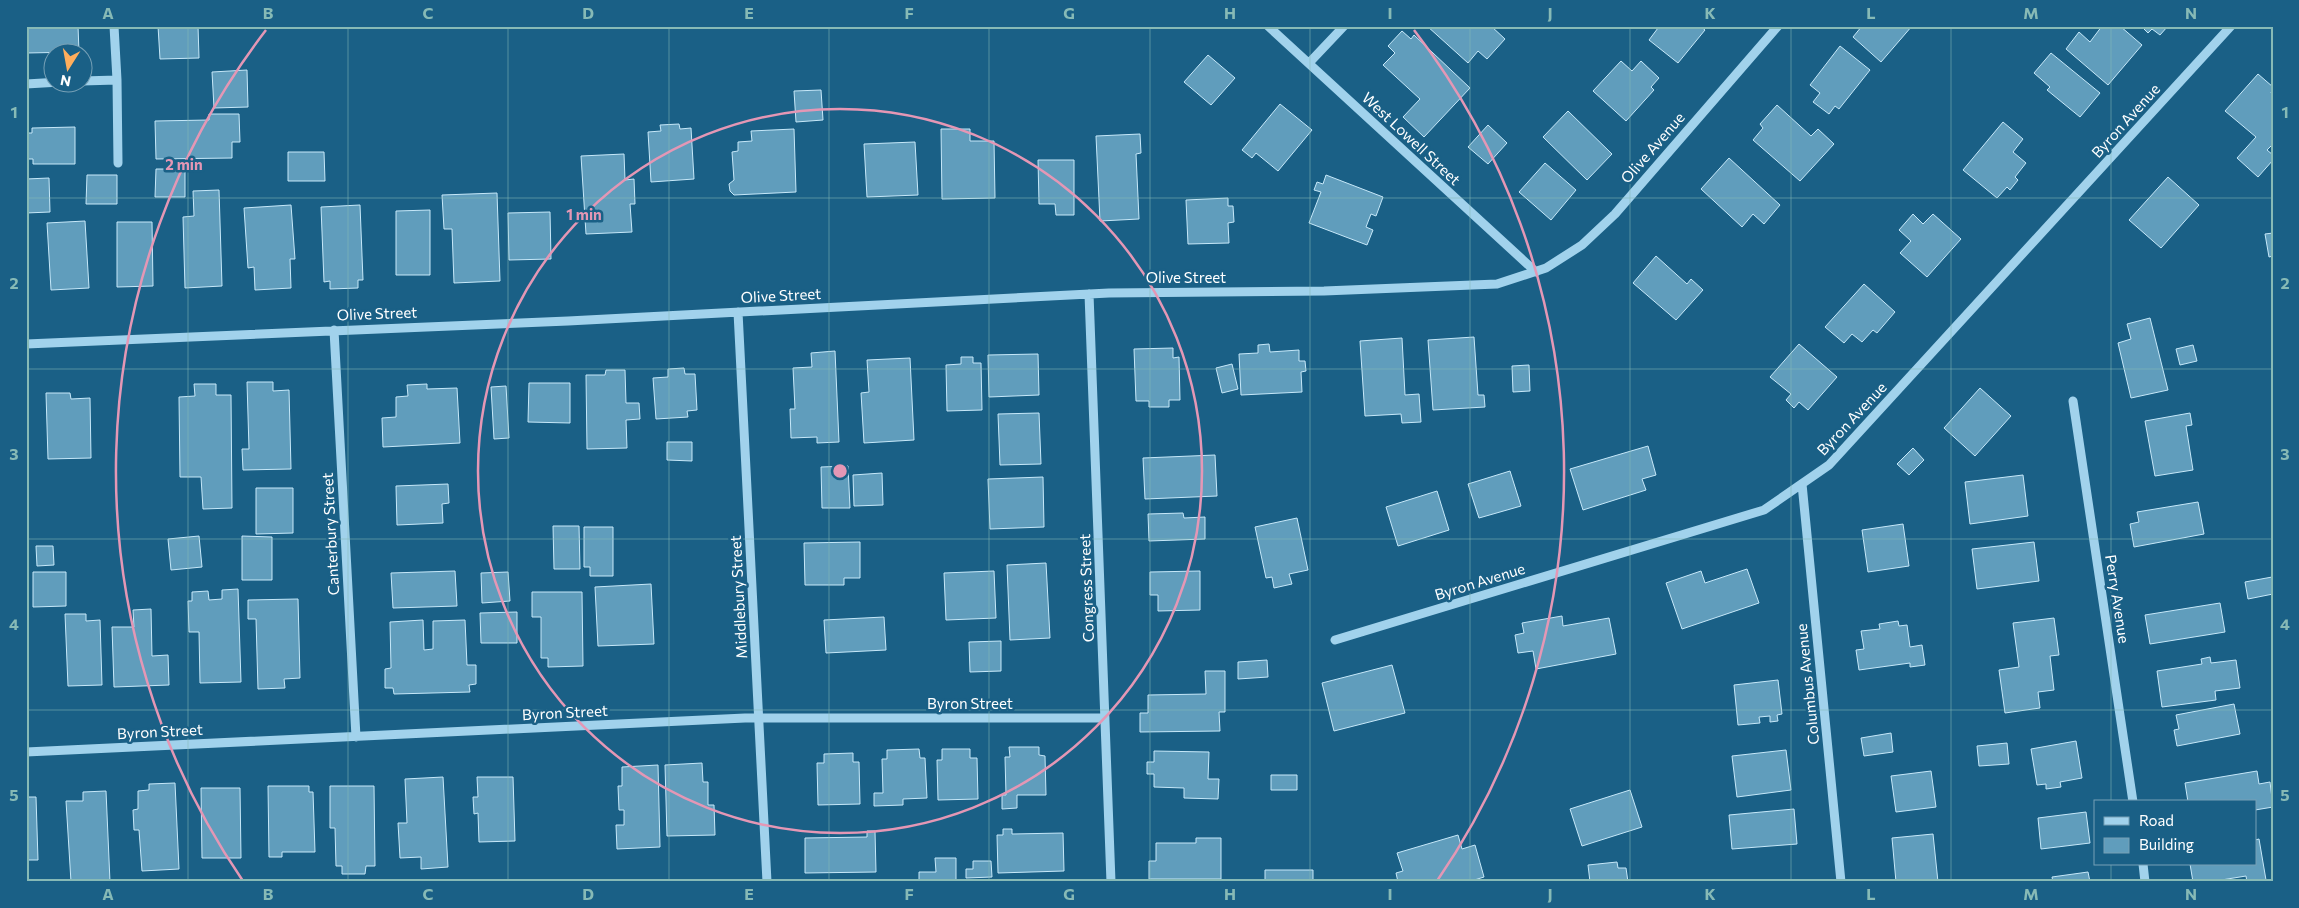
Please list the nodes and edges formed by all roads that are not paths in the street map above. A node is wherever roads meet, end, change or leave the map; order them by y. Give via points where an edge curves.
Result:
1 (114, 26) edge
2 (1268, 26) edge
3 (1344, 26) edge
4 (1778, 26) edge
5 (2231, 26) edge
6 (1309, 63) junction
7 (117, 80) junction
8 (92, 81) edge
9 (42, 83) edge
10 (26, 84) edge
11 (118, 164) dead end
12 (1536, 272) junction
13 (1089, 294) junction
14 (738, 312) junction
15 (334, 330) junction
16 (26, 344) edge
17 (2073, 400) dead end
18 (1802, 484) junction
19 (1335, 640) dead end
20 (759, 717) junction
21 (1105, 718) junction
22 (356, 737) junction
23 (26, 752) edge
24 (2133, 800) edge
25 (2143, 866) edge
26 (767, 882) edge
27 (1111, 882) edge
28 (1841, 882) edge
29 (2145, 882) edge

1 - 7 street
2 - 6 street, West Lowell Street
3 - 6 street
4 - 12 street, Olive Avenue via 1615,214 1582,245
5 - 18 street, Byron Avenue via 1829,465
6 - 12 street, West Lowell Street
7 - 8 street
7 - 11 street
9 - 10 street
12 - 13 street, Olive Street via 1496,284 1324,291
13 - 14 street, Olive Street
13 - 21 street, Congress Street
14 - 15 street, Olive Street
14 - 20 street, Middlebury Street
15 - 16 street, Olive Street
15 - 22 street, Canterbury Street
17 - 24 street, Perry Avenue
18 - 19 street, Byron Avenue via 1764,510
18 - 28 street, Columbus Avenue
20 - 21 street, Byron Street
20 - 22 street, Byron Street
20 - 26 street, Middlebury Street
21 - 27 street, Congress Street
22 - 23 street, Byron Street
25 - 29 street

